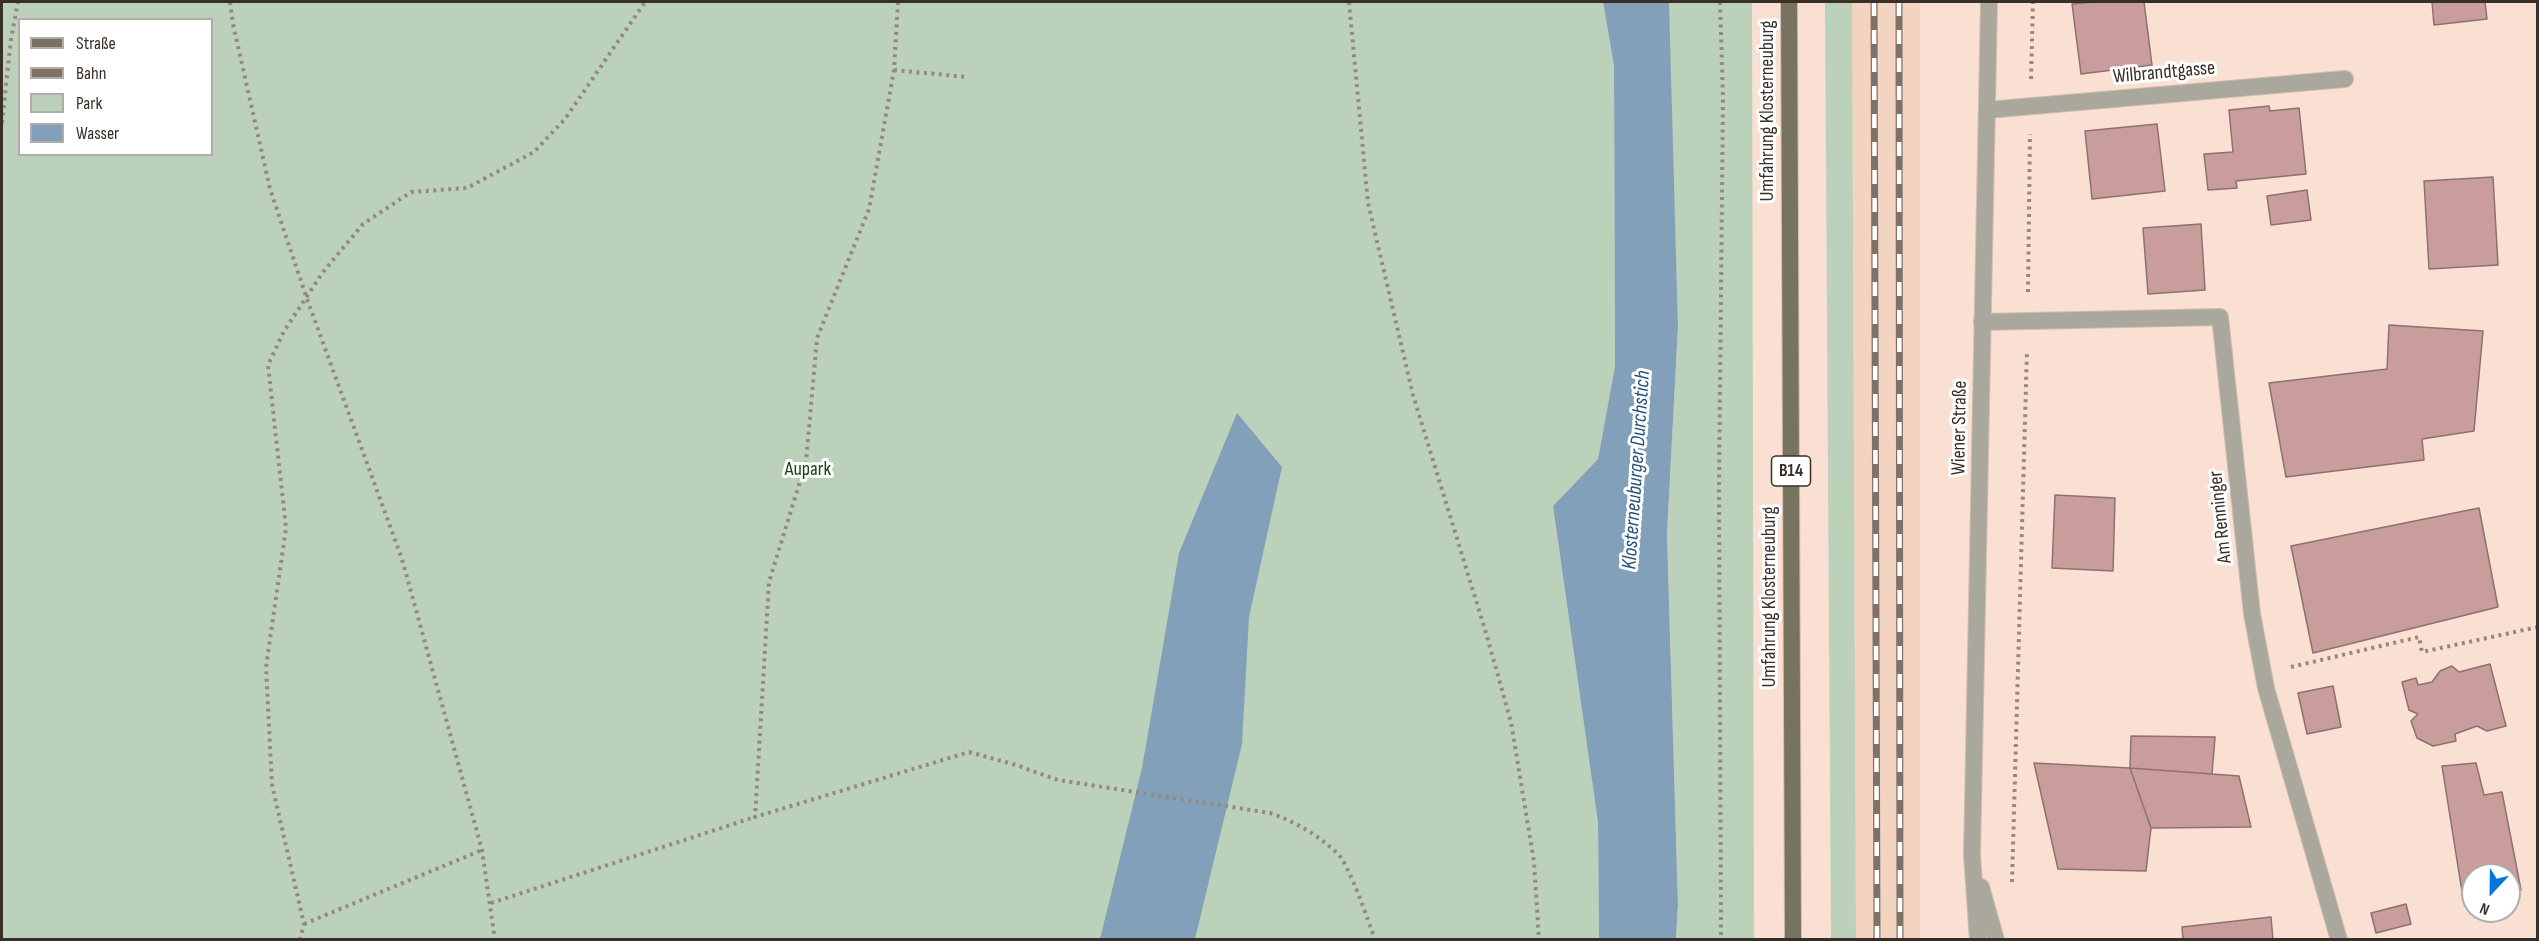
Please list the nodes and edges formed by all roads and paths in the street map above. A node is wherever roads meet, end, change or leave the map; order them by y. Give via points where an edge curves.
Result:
1 (18, 2) edge
2 (230, 2) edge
3 (645, 2) edge
4 (898, 2) edge
5 (1349, 2) edge
6 (1720, 2) edge
7 (1789, 2) edge
8 (1989, 2) edge
9 (2033, 2) edge
10 (894, 70) junction
11 (967, 78) dead end
12 (2344, 79) dead end
13 (2030, 105) junction
14 (1987, 110) junction
15 (2, 123) edge
16 (307, 299) junction
17 (2027, 321) junction
18 (1982, 322) junction
19 (2538, 627) edge
20 (2264, 673) junction
21 (755, 817) junction
22 (482, 850) junction
23 (1972, 855) junction
24 (2012, 890) dead end
25 (491, 903) junction
26 (304, 924) junction
27 (300, 939) edge
28 (495, 939) edge
29 (1375, 939) edge
30 (1539, 939) edge
31 (1721, 939) edge
32 (1793, 939) edge
33 (1978, 939) edge
34 (1996, 939) edge
35 (2339, 939) edge

1 - 15 path
2 - 16 path via 270,189
3 - 16 path via 565,119 534,152 467,188 411,192 363,224 323,272
4 - 10 path
5 - 30 path via 1368,203 1413,395 1511,722 1534,862
6 - 31 path
7 - 32 main road, Umfahrung Klosterneuburg / B14
8 - 14 street, Wiener Straße
9 - 13 path
10 - 11 path
10 - 21 path via 869,209 817,338 806,462 769,582
12 - 13 street, Wilbrandtgasse
13 - 14 street, Wilbrandtgasse
13 - 17 path
14 - 18 street, Wiener Straße
16 - 22 path via 402,559
16 - 26 path via 284,331 268,365 286,528 266,668 272,786
17 - 18 street, Am Renninger
17 - 20 street, Am Renninger via 2220,317 2252,614
17 - 24 path
18 - 23 street, Wiener Straße
19 - 20 path via 2422,651 2419,637
20 - 35 street, Am Renninger
21 - 25 path
21 - 29 path via 969,752 1058,780 1270,813 1298,823 1339,855
22 - 25 path
22 - 26 path
23 - 33 street, Wiener Straße
23 - 34 street, Wiener Straße
25 - 28 path
26 - 27 path

